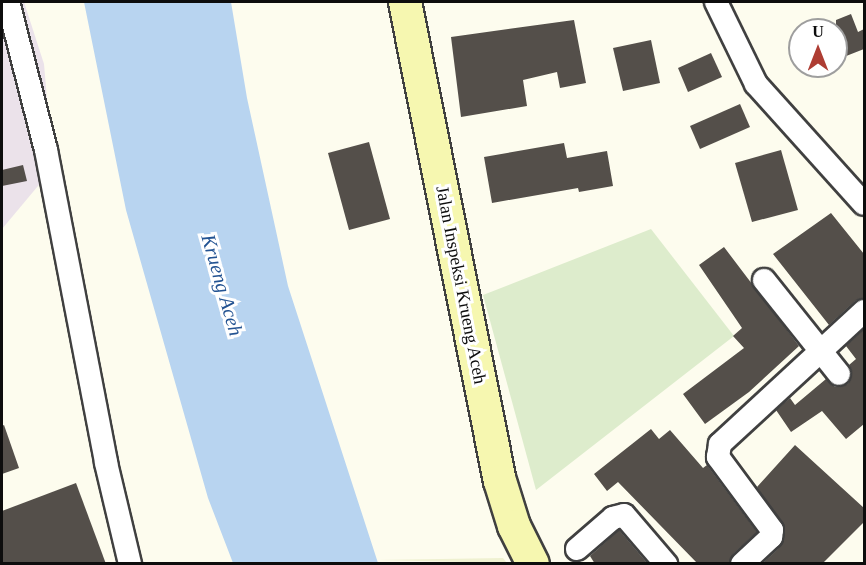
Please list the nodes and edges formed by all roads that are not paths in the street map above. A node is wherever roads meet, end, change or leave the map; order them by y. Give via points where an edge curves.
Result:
1 (8, 2) edge
2 (405, 2) edge
3 (716, 2) edge
4 (864, 204) edge
5 (764, 280) dead end
6 (864, 311) edge
7 (822, 349) junction
8 (839, 374) dead end
9 (577, 549) dead end
10 (130, 564) edge
11 (533, 564) edge
12 (666, 564) edge
13 (742, 564) edge

1 - 10 street via 46,150 106,463
2 - 11 street, Jalan Inspeksi Krueng Aceh via 500,481 514,526
3 - 4 street via 756,84
5 - 7 street
6 - 7 street
7 - 8 street
7 - 13 street via 718,448 718,457 772,530 771,537
9 - 12 street via 613,518 624,514

